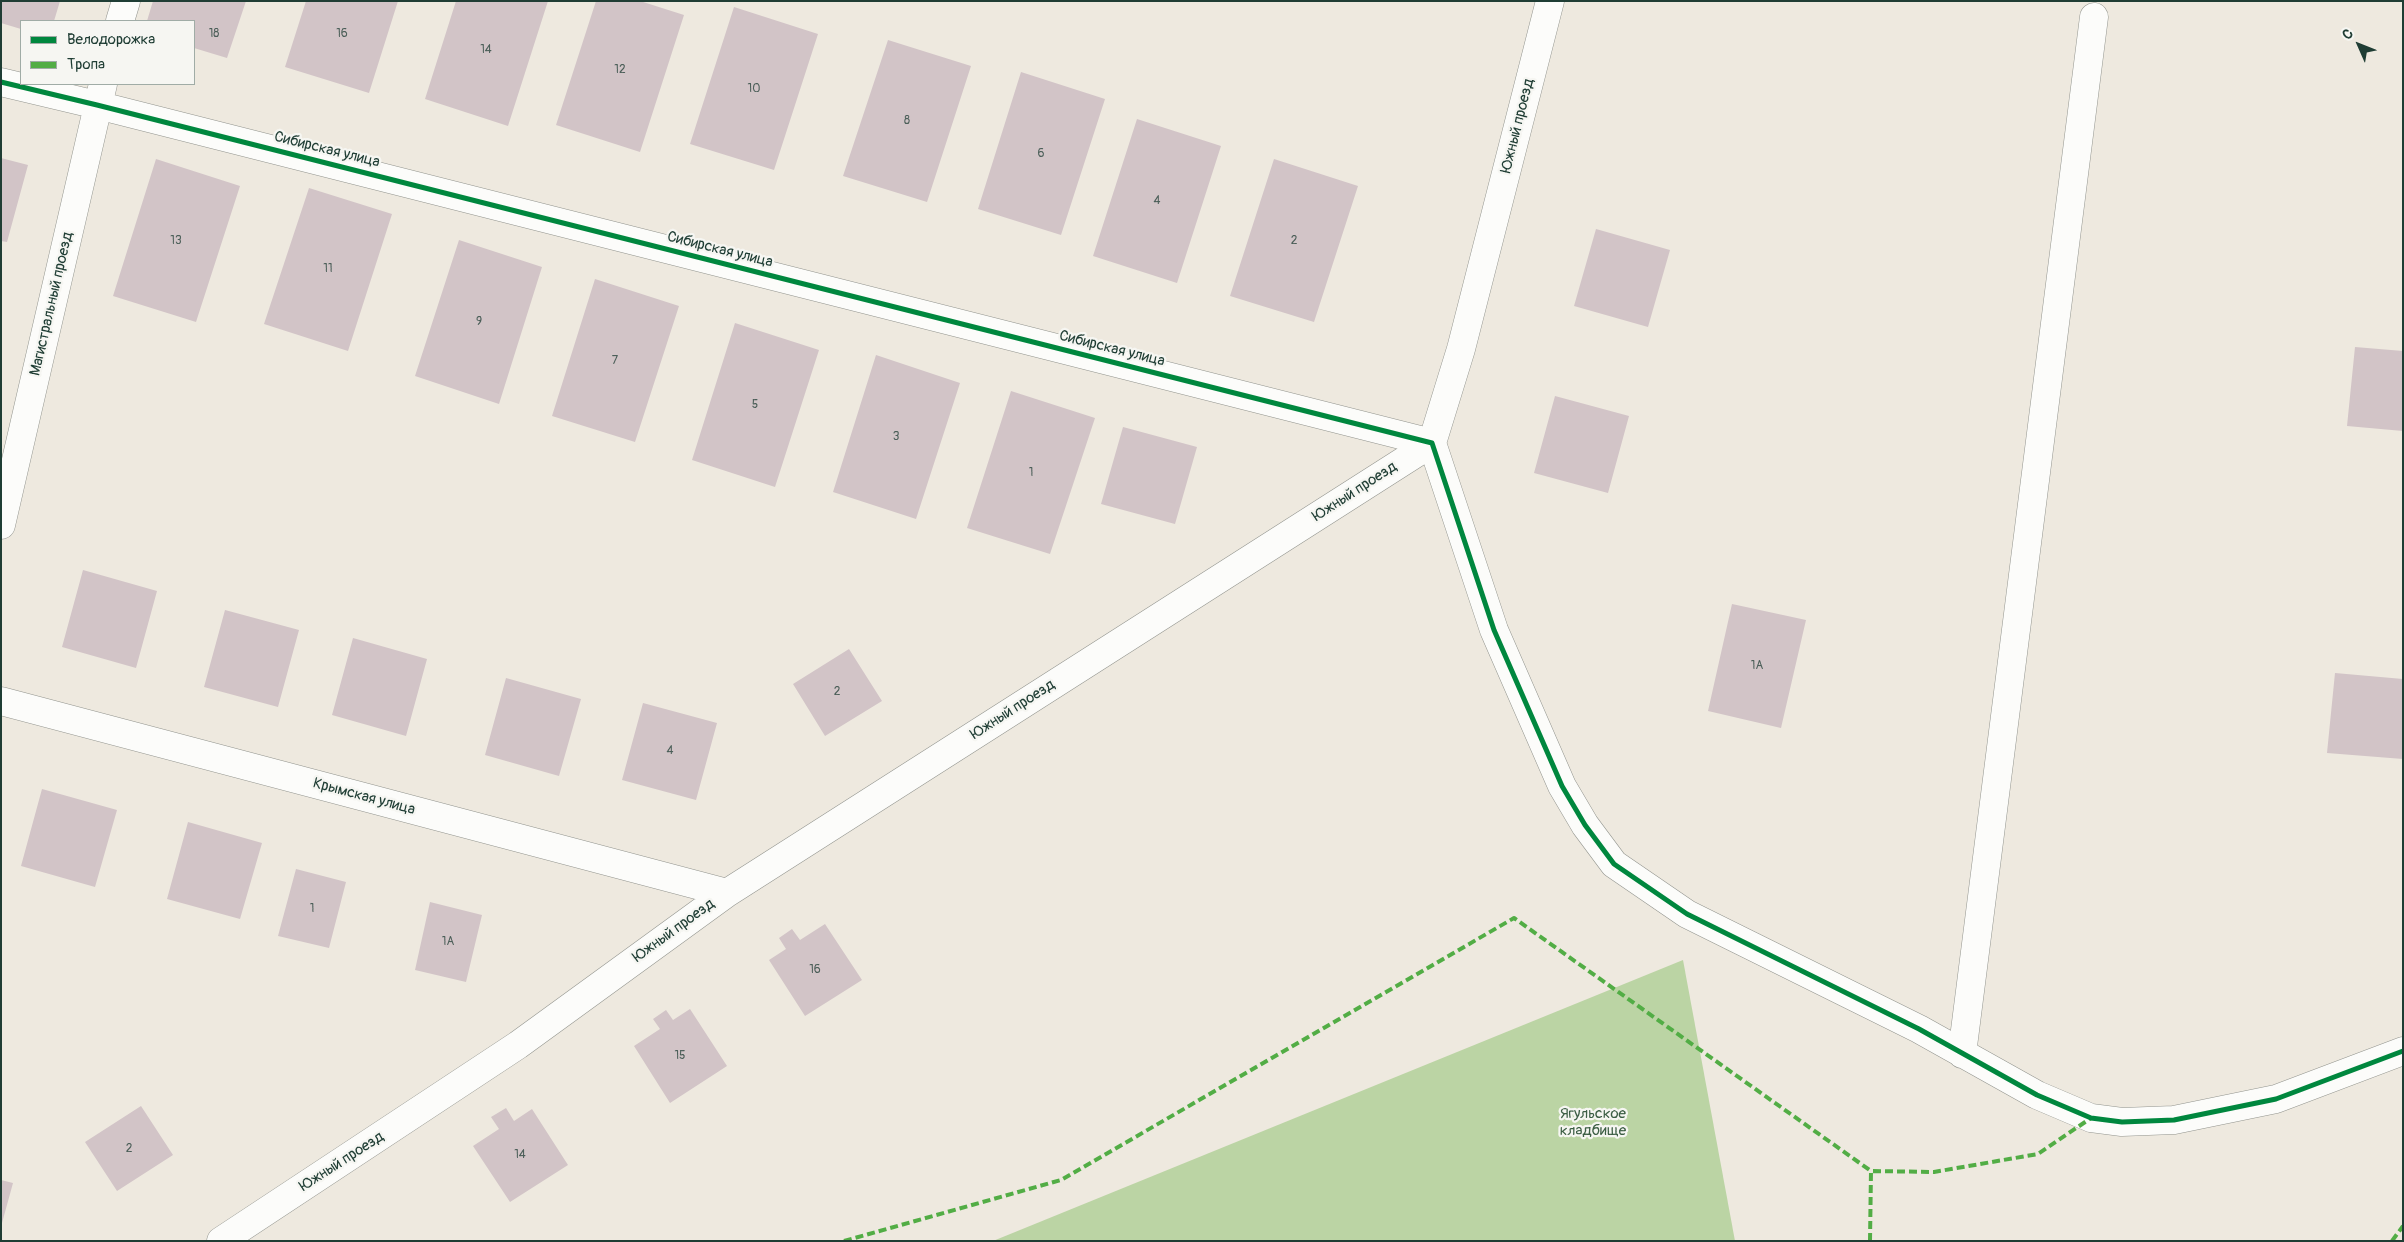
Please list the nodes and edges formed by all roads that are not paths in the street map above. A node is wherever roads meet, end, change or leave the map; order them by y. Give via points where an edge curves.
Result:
1 (126, 1) edge
2 (1550, 1) edge
3 (2094, 17) dead end
4 (120, 20) edge
5 (1, 82) edge
6 (20, 84) edge
7 (26, 85) edge
8 (100, 94) edge
9 (1432, 443) junction
10 (1, 525) edge
11 (1, 701) edge
12 (727, 893) junction
13 (2403, 1051) edge
14 (1962, 1054) junction
15 (224, 1240) edge

1 - 4 street
2 - 9 street, Южный проезд via 1461,349
3 - 14 street
5 - 6 street, Сибирская улица
7 - 8 street, Сибирская улица
8 - 9 street, Сибирская улица
8 - 10 street, Магистральный проезд
9 - 12 street, Южный проезд
9 - 14 street via 1498,639 1562,786 1614,864 1687,914
11 - 12 street, Крымская улица
12 - 15 street, Южный проезд via 518,1046
13 - 14 street via 2276,1099 2174,1120 2122,1122 2091,1118 2037,1095

